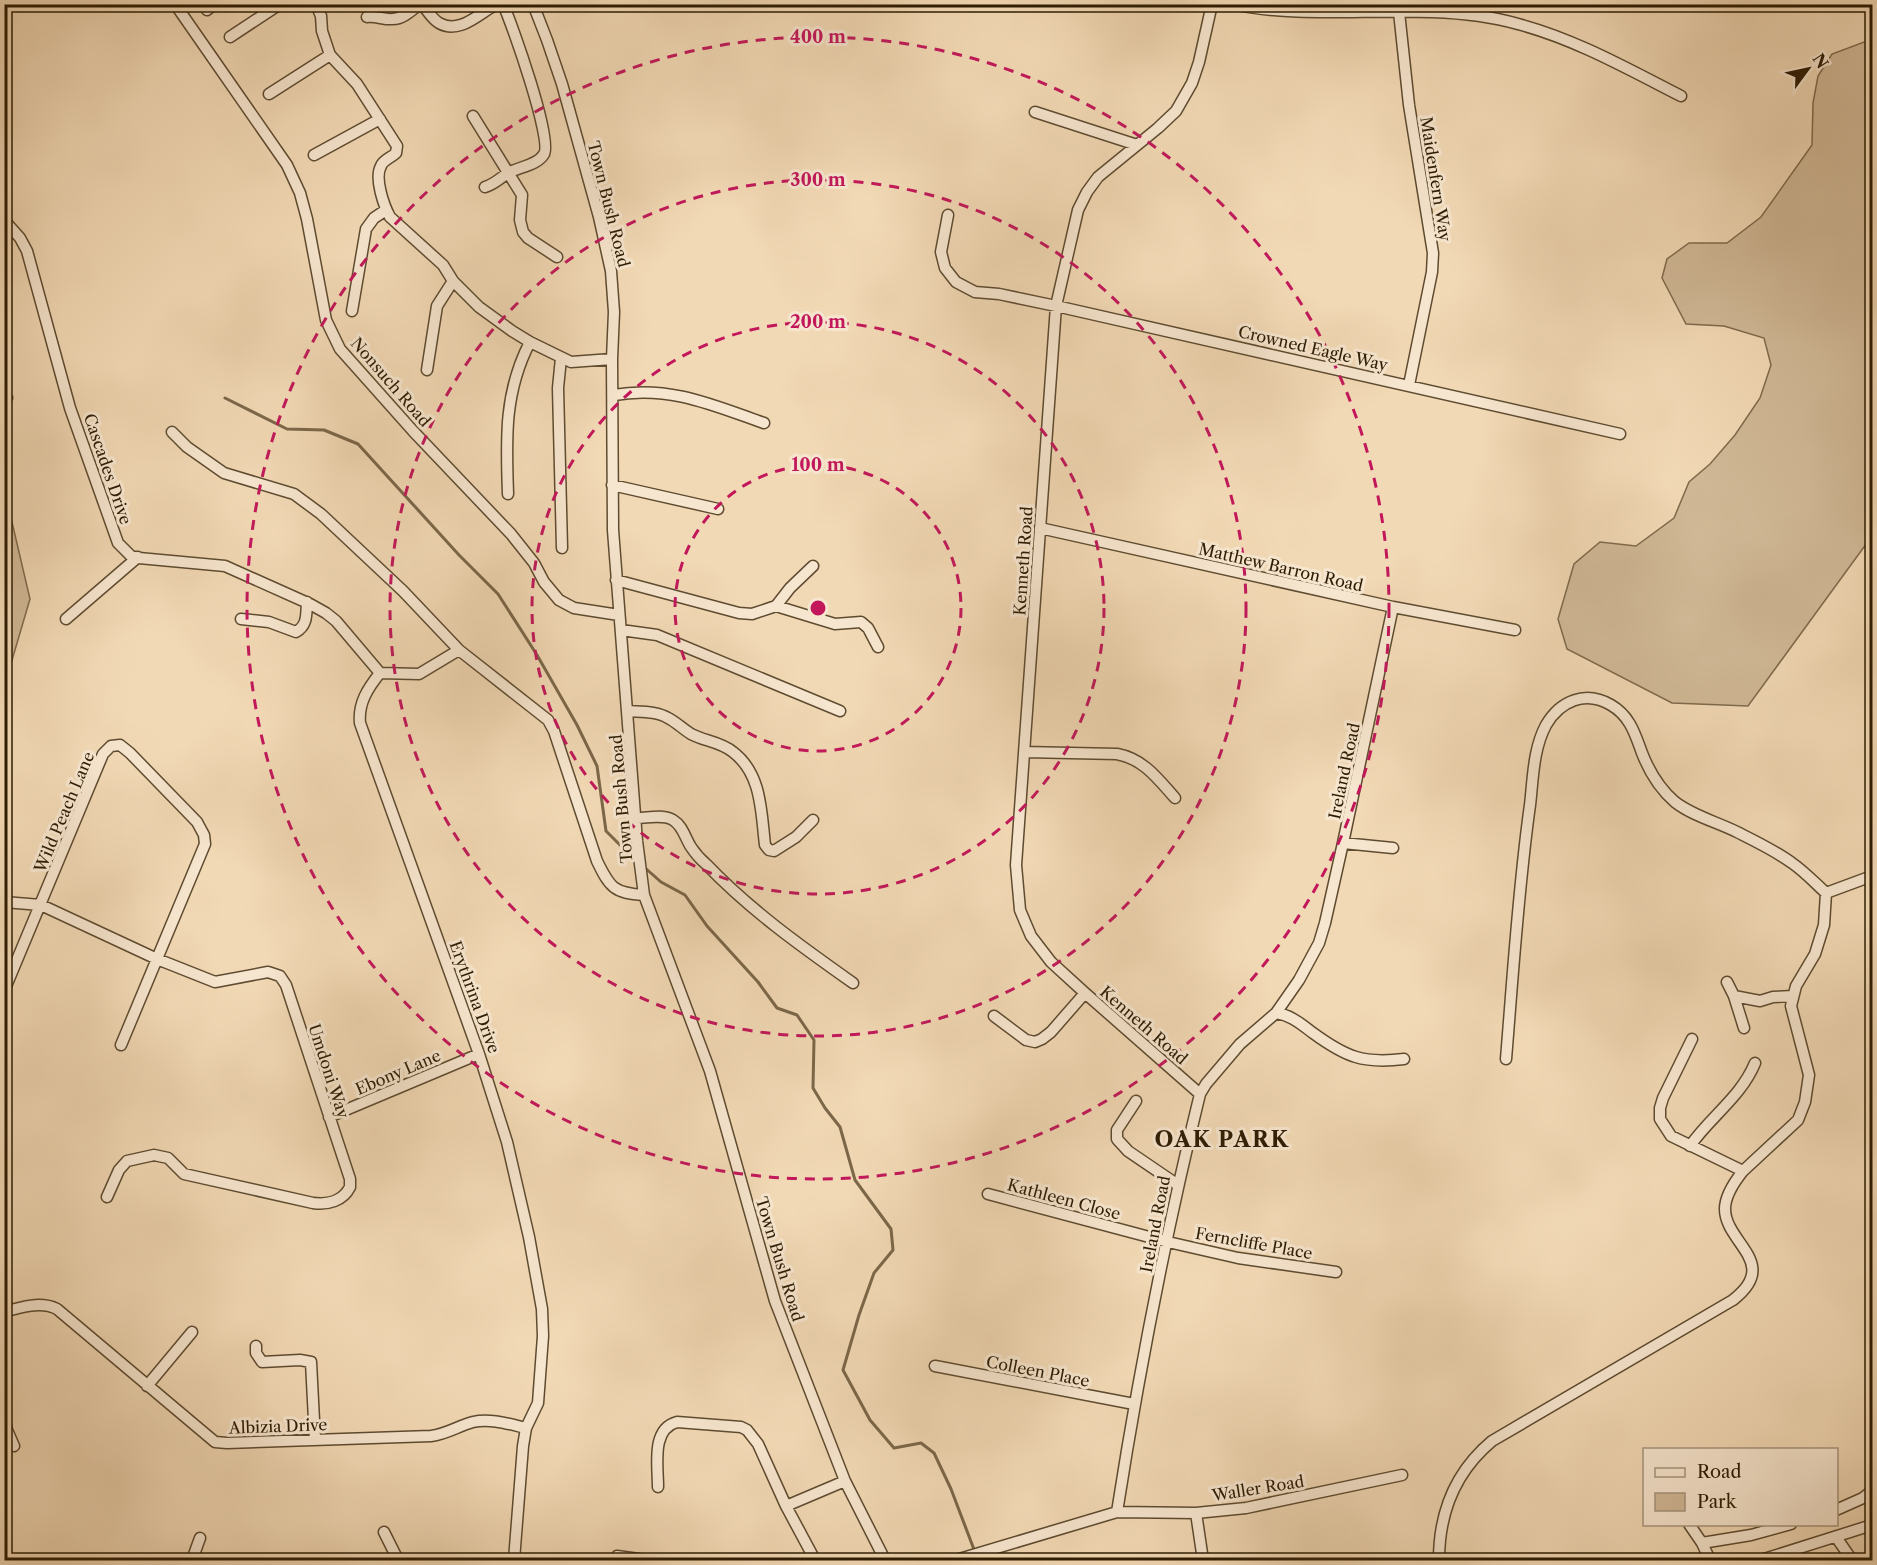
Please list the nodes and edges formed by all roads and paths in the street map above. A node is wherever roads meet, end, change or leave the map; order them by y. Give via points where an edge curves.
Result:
1 (175, 4) edge
2 (280, 4) edge
3 (316, 4) edge
4 (421, 4) edge
5 (497, 4) edge
6 (503, 4) edge
7 (1212, 4) edge
8 (1232, 4) edge
9 (536, 7) edge
10 (1399, 12) junction
11 (367, 17) dead end
12 (230, 37) dead end
13 (330, 55) junction
14 (269, 94) dead end
15 (1681, 96) dead end
16 (1035, 112) dead end
17 (473, 116) dead end
18 (380, 119) junction
19 (1137, 145) junction
20 (314, 156) dead end
21 (507, 173) junction
22 (485, 187) dead end
23 (386, 210) junction
24 (948, 215) dead end
25 (4, 220) edge
26 (557, 257) dead end
27 (453, 281) junction
28 (1056, 306) junction
29 (352, 311) dead end
30 (530, 342) junction
31 (561, 358) junction
32 (612, 359) junction
33 (427, 370) dead end
34 (1409, 385) junction
35 (614, 395) junction
36 (764, 423) dead end
37 (172, 432) dead end
38 (1620, 434) dead end
39 (612, 485) junction
40 (508, 494) dead end
41 (718, 509) dead end
42 (1040, 528) junction
43 (562, 548) dead end
44 (138, 557) junction
45 (813, 566) dead end
46 (616, 580) junction
47 (307, 603) junction
48 (776, 606) junction
49 (1394, 608) junction
50 (619, 615) junction
51 (66, 619) dead end
52 (241, 619) dead end
53 (621, 630) junction
54 (1515, 630) dead end
55 (878, 647) dead end
56 (459, 650) junction
57 (380, 673) junction
58 (628, 711) junction
59 (840, 711) dead end
60 (1024, 752) junction
61 (1175, 798) dead end
62 (637, 818) junction
63 (813, 820) dead end
64 (1343, 843) junction
65 (1393, 848) dead end
66 (1872, 876) edge
67 (1826, 893) junction
68 (644, 896) junction
69 (4, 902) edge
70 (41, 905) junction
71 (157, 959) junction
72 (1727, 982) dead end
73 (853, 983) dead end
74 (4, 991) edge
75 (1084, 993) junction
76 (1734, 996) junction
77 (1793, 996) junction
78 (1276, 1013) junction
79 (994, 1016) dead end
80 (1744, 1028) dead end
81 (1692, 1039) dead end
82 (120, 1045) dead end
83 (479, 1054) junction
84 (1404, 1059) dead end
85 (1506, 1059) dead end
86 (1755, 1063) dead end
87 (1200, 1094) junction
88 (1136, 1101) dead end
89 (328, 1117) junction
90 (1690, 1146) junction
91 (1743, 1171) junction
92 (1178, 1185) junction
93 (988, 1194) dead end
94 (107, 1197) dead end
95 (1168, 1242) junction
96 (1336, 1272) dead end
97 (4, 1312) edge
98 (192, 1332) dead end
99 (256, 1346) dead end
100 (935, 1366) dead end
101 (147, 1386) junction
102 (1134, 1404) junction
103 (4, 1418) edge
104 (526, 1428) junction
105 (315, 1440) junction
106 (14, 1446) dead end
107 (1402, 1475) dead end
108 (845, 1482) junction
109 (658, 1486) dead end
110 (1872, 1491) edge
111 (786, 1506) junction
112 (1838, 1509) edge
113 (1117, 1512) junction
114 (1196, 1513) junction
115 (1872, 1525) edge
116 (1690, 1526) edge
117 (1784, 1526) edge
118 (384, 1532) dead end
119 (1836, 1537) junction
120 (200, 1538) dead end
121 (1702, 1543) junction
122 (617, 1556) dead end
123 (1709, 1558) edge
124 (192, 1560) edge
125 (398, 1560) edge
126 (514, 1560) edge
127 (646, 1560) edge
128 (815, 1560) edge
129 (885, 1560) edge
130 (959, 1560) edge
131 (1203, 1560) edge
132 (1439, 1560) edge
133 (1761, 1560) edge
134 (1852, 1560) edge

1 - 50 street, Nonsuch Road via 287,165 307,219 326,320 340,349 511,534 559,600 574,608
2 - 12 street
3 - 13 street
4 - 5 street via 438,23 450,26 466,24
4 - 11 street via 394,20
6 - 21 street via 519,46 546,147 544,155 536,161
7 - 19 street, Kenneth Road via 1199,62 1185,96 1176,111
8 - 10 street via 1277,12
9 - 32 street, Town Bush Road via 562,84 608,255 614,312
10 - 15 street via 1460,14 1519,24 1618,64
10 - 34 street, Maidenfern Way via 1409,105 1433,253
13 - 14 street
13 - 18 street via 357,84
16 - 19 street
17 - 21 street
18 - 20 street
18 - 23 street via 397,146 396,153 380,167
19 - 28 street, Kenneth Road via 1098,177 1078,210
21 - 22 street
21 - 26 street via 522,195 523,232
23 - 27 street
23 - 29 street via 366,229
24 - 28 street, Crowned Eagle Way via 941,252 945,268 956,282 975,292
25 - 44 street, Cascades Drive via 27,251 70,408 118,543 131,556
27 - 30 street via 479,307
27 - 33 street via 437,306
28 - 34 street, Crowned Eagle Way
28 - 42 street, Kenneth Road
30 - 31 street
30 - 40 street via 511,392 506,444
31 - 32 street via 571,362
31 - 43 street via 558,388
32 - 35 street, Town Bush Road
34 - 38 street, Crowned Eagle Way
35 - 36 street via 634,391 674,394
35 - 39 street, Town Bush Road
37 - 56 street via 224,473 294,494 321,514 404,591
39 - 41 street
39 - 46 street, Town Bush Road
42 - 49 street, Matthew Barron Road
42 - 60 street, Kenneth Road
44 - 47 street via 225,566
44 - 51 street
45 - 48 street
46 - 48 street via 739,613 752,614
46 - 50 street, Town Bush Road
47 - 52 street via 304,627 296,632 269,622
47 - 57 street via 336,621
48 - 55 street via 836,624 861,622
49 - 54 street, Matthew Barron Road
49 - 64 street, Ireland Road
50 - 53 street, Town Bush Road
53 - 58 street, Town Bush Road
53 - 59 street via 657,635
56 - 57 street via 419,674
56 - 68 street via 548,720 605,876 622,893
57 - 83 street, Erythrina Drive via 361,704 360,723
58 - 62 street, Town Bush Road
58 - 63 street via 666,716 691,734 734,752 756,782 769,850 774,851 796,837
60 - 61 street via 1126,755 1149,770
60 - 75 street, Kenneth Road via 1016,865 1020,910 1030,936
62 - 68 street, Town Bush Road
62 - 73 street via 672,819 704,863 747,903
64 - 65 street
64 - 78 street, Ireland Road via 1319,943
66 - 67 street
67 - 77 street via 1824,925 1815,954
67 - 85 street via 1790,861 1675,802 1648,767 1630,723 1620,711 1596,699 1577,698 1565,703 1546,725 1537,752 1520,887
68 - 108 street, Town Bush Road via 710,1071 775,1301
69 - 70 street, Umdoni Way
70 - 71 street, Umdoni Way
70 - 71 street, Wild Peach Lane via 103,754 111,746 120,745 197,822 204,835 203,850
70 - 74 street, Wild Peach Lane
71 - 82 street, Wild Peach Lane
71 - 89 street, Umdoni Way via 215,982 268,972 279,976 286,985
72 - 76 street
75 - 79 street via 1051,1032 1035,1042 1026,1040
75 - 87 street, Kenneth Road
76 - 77 street via 1760,1001
76 - 80 street
77 - 91 street via 1791,1006 1809,1075 1805,1102 1798,1120
78 - 84 street via 1293,1019 1355,1058 1379,1062
78 - 87 street, Ireland Road via 1240,1044
81 - 90 street via 1660,1108 1664,1128
83 - 89 street, Ebony Lane
83 - 104 street, Erythrina Drive via 507,1142 542,1309 538,1403
86 - 90 street via 1744,1086
87 - 92 street, Ireland Road
88 - 92 street via 1117,1130 1117,1139
89 - 94 street, Umdoni Way via 351,1187 338,1200 313,1203 204,1179 181,1173 168,1158 154,1155 127,1161
90 - 91 street
91 - 132 street via 1728,1195 1725,1209 1752,1267 1752,1276 1742,1293 1477,1453 1449,1500 1439,1539
92 - 95 street, Ireland Road
93 - 95 street, Kathleen Close
95 - 96 street, Ferncliffe Place via 1250,1260
95 - 102 street, Ireland Road
97 - 101 street, Albizia Drive via 39,1305 57,1309
98 - 101 street
99 - 105 street via 262,1362 311,1362
100 - 102 street, Colleen Place
101 - 105 street, Albizia Drive via 214,1442
102 - 113 street, Ireland Road
103 - 106 street
104 - 105 street, Albizia Drive via 482,1421 431,1436
104 - 126 street, Erythrina Drive
107 - 114 street, Waller Road via 1246,1508
108 - 111 street
108 - 129 street, Town Bush Road
109 - 111 street via 659,1437 670,1424 741,1427 758,1444
110 - 112 street
111 - 128 street
113 - 114 street, Waller Road
113 - 130 street
114 - 131 street
115 - 119 street
116 - 121 street
117 - 121 street
118 - 125 street
119 - 133 street
119 - 134 street
120 - 124 street
121 - 123 street
122 - 127 street

